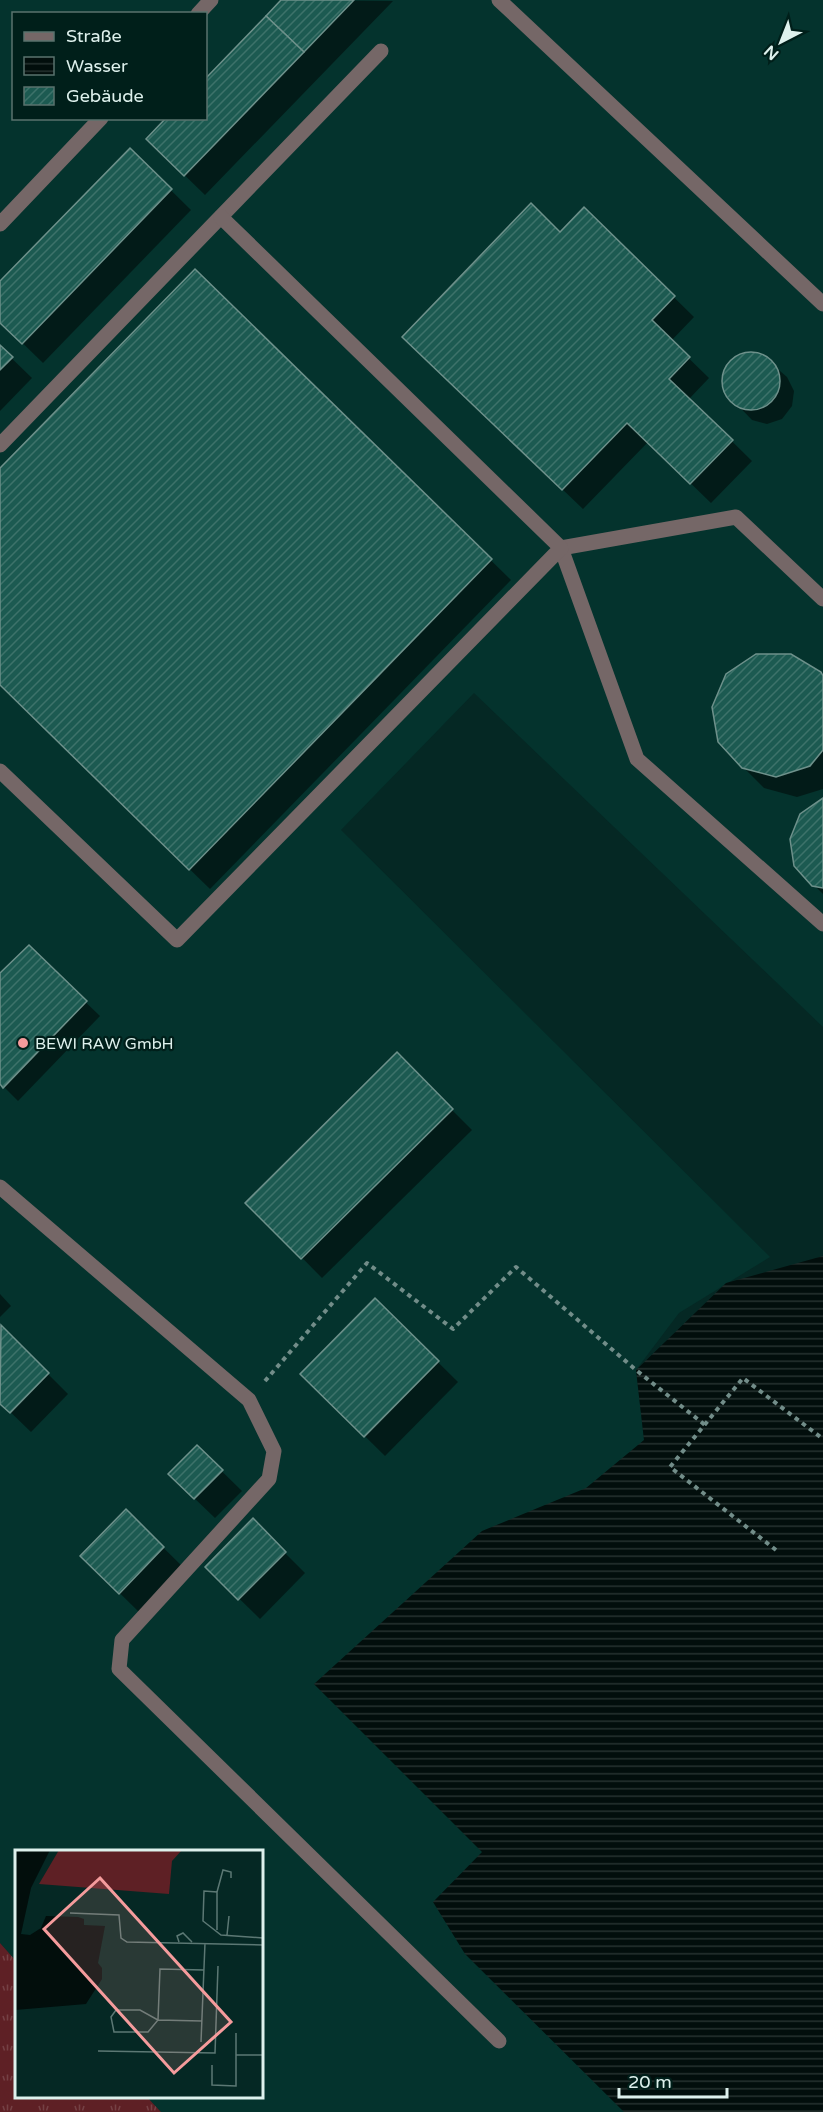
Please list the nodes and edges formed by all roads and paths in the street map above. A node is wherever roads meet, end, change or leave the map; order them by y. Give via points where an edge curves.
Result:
1 (211, 0) edge
2 (499, 0) edge
3 (200, 12) edge
4 (381, 51) dead end
5 (99, 120) edge
6 (221, 217) junction
7 (0, 224) edge
8 (823, 304) edge
9 (0, 446) edge
10 (561, 548) junction
11 (823, 599) edge
12 (0, 771) edge
13 (823, 924) edge
14 (0, 1187) edge
15 (249, 1400) junction
16 (705, 1425) junction
17 (823, 1439) edge
18 (776, 1550) dead end
19 (499, 2041) dead end

1 - 3 lane
2 - 8 lane
4 - 6 lane
5 - 7 lane
6 - 9 lane
6 - 10 lane
10 - 11 lane via 736,517
10 - 12 lane via 177,940
10 - 13 lane via 637,759
14 - 15 lane
15 - 16 path via 367,1263 453,1329 516,1267
15 - 19 lane via 274,1451 269,1479 122,1640 119,1669
16 - 17 path via 743,1378
16 - 18 path via 670,1467

